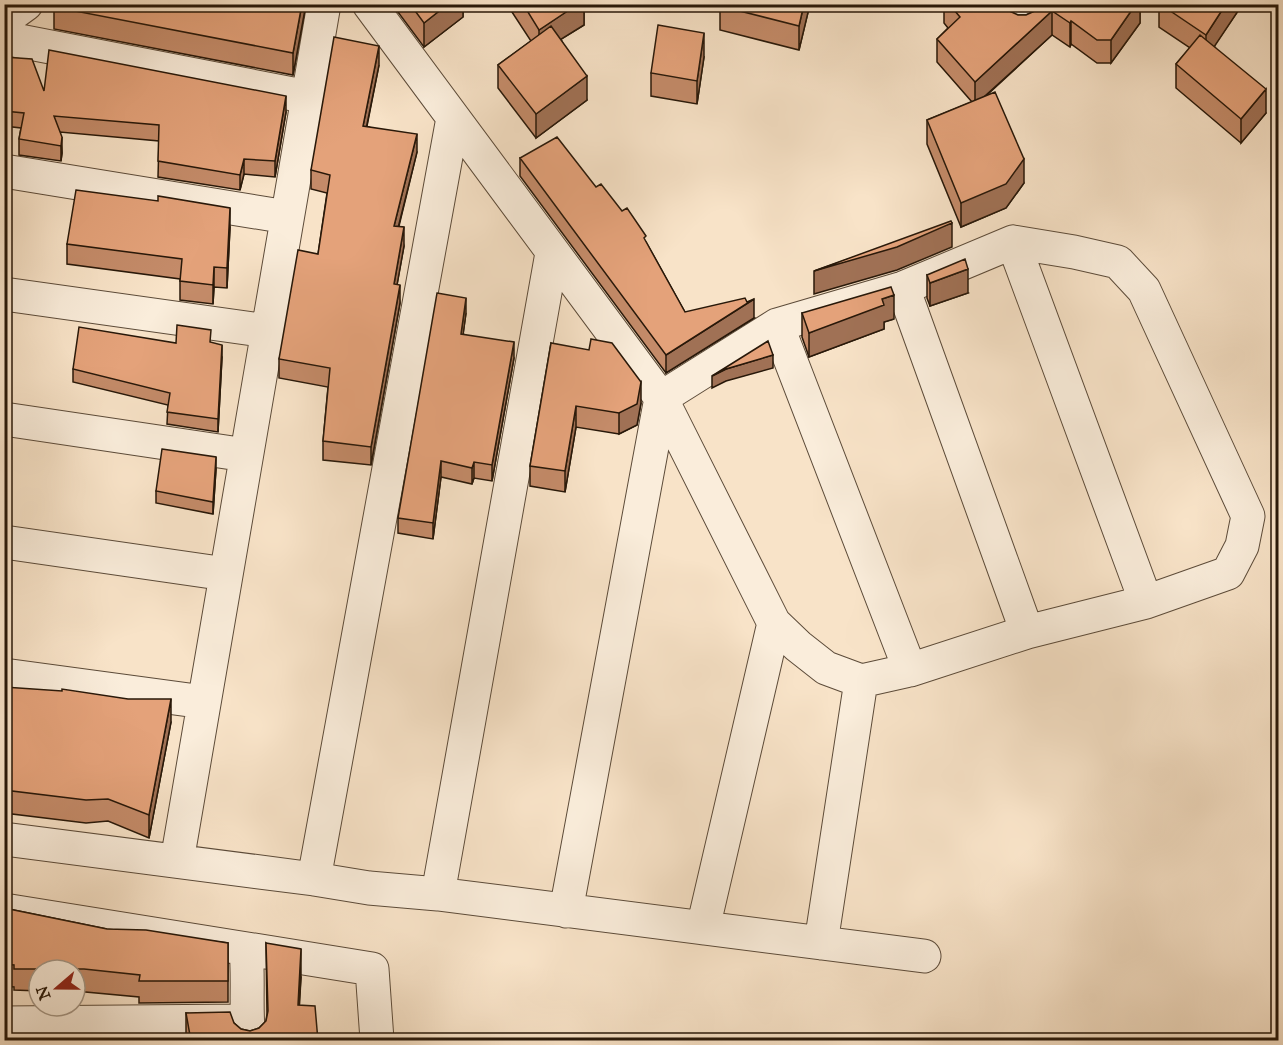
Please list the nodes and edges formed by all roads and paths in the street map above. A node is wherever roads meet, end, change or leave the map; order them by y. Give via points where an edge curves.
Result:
1 (26, 4) edge
2 (324, 4) edge
3 (369, 4) edge
4 (4, 20) edge
5 (4, 38) edge
6 (308, 97) junction
7 (453, 118) junction
8 (4, 171) edge
9 (287, 217) junction
10 (1013, 242) junction
11 (552, 253) junction
12 (903, 288) junction
13 (4, 294) edge
14 (777, 325) junction
15 (268, 331) junction
16 (661, 398) junction
17 (4, 419) edge
18 (246, 454) junction
19 (4, 542) edge
20 (226, 574) junction
21 (1146, 602) junction
22 (774, 623) junction
23 (1027, 632) junction
24 (910, 670) junction
25 (4, 675) edge
26 (861, 681) junction
27 (204, 702) junction
28 (4, 839) edge
29 (177, 861) junction
30 (314, 879) junction
31 (438, 894) junction
32 (4, 910) edge
33 (566, 911) junction
34 (703, 928) junction
35 (821, 943) junction
36 (246, 949) junction
37 (924, 956) dead end
38 (4, 1023) edge
39 (248, 1031) edge
40 (376, 1041) edge

1 - 4 street
2 - 6 street
3 - 7 street
5 - 6 street
6 - 9 street
7 - 11 street
7 - 30 street
8 - 9 street
9 - 15 street
10 - 12 street
10 - 21 street
10 - 21 street via 1118,262 1144,290 1248,516 1242,546 1228,573
11 - 16 street
11 - 31 street
12 - 14 street
12 - 23 street
13 - 15 street
14 - 16 street
14 - 24 street
15 - 18 street
16 - 22 street
16 - 33 street
17 - 18 street
18 - 20 street
19 - 20 street
20 - 27 street
21 - 23 street
22 - 26 street via 826,668
22 - 34 street
23 - 24 street
24 - 26 street
25 - 27 street
26 - 35 street
27 - 29 street
28 - 29 street
29 - 30 street
30 - 31 street
31 - 33 street
32 - 36 street
33 - 34 street
34 - 35 street
35 - 37 street
36 - 39 street
36 - 40 street via 372,969
38 - 39 street

